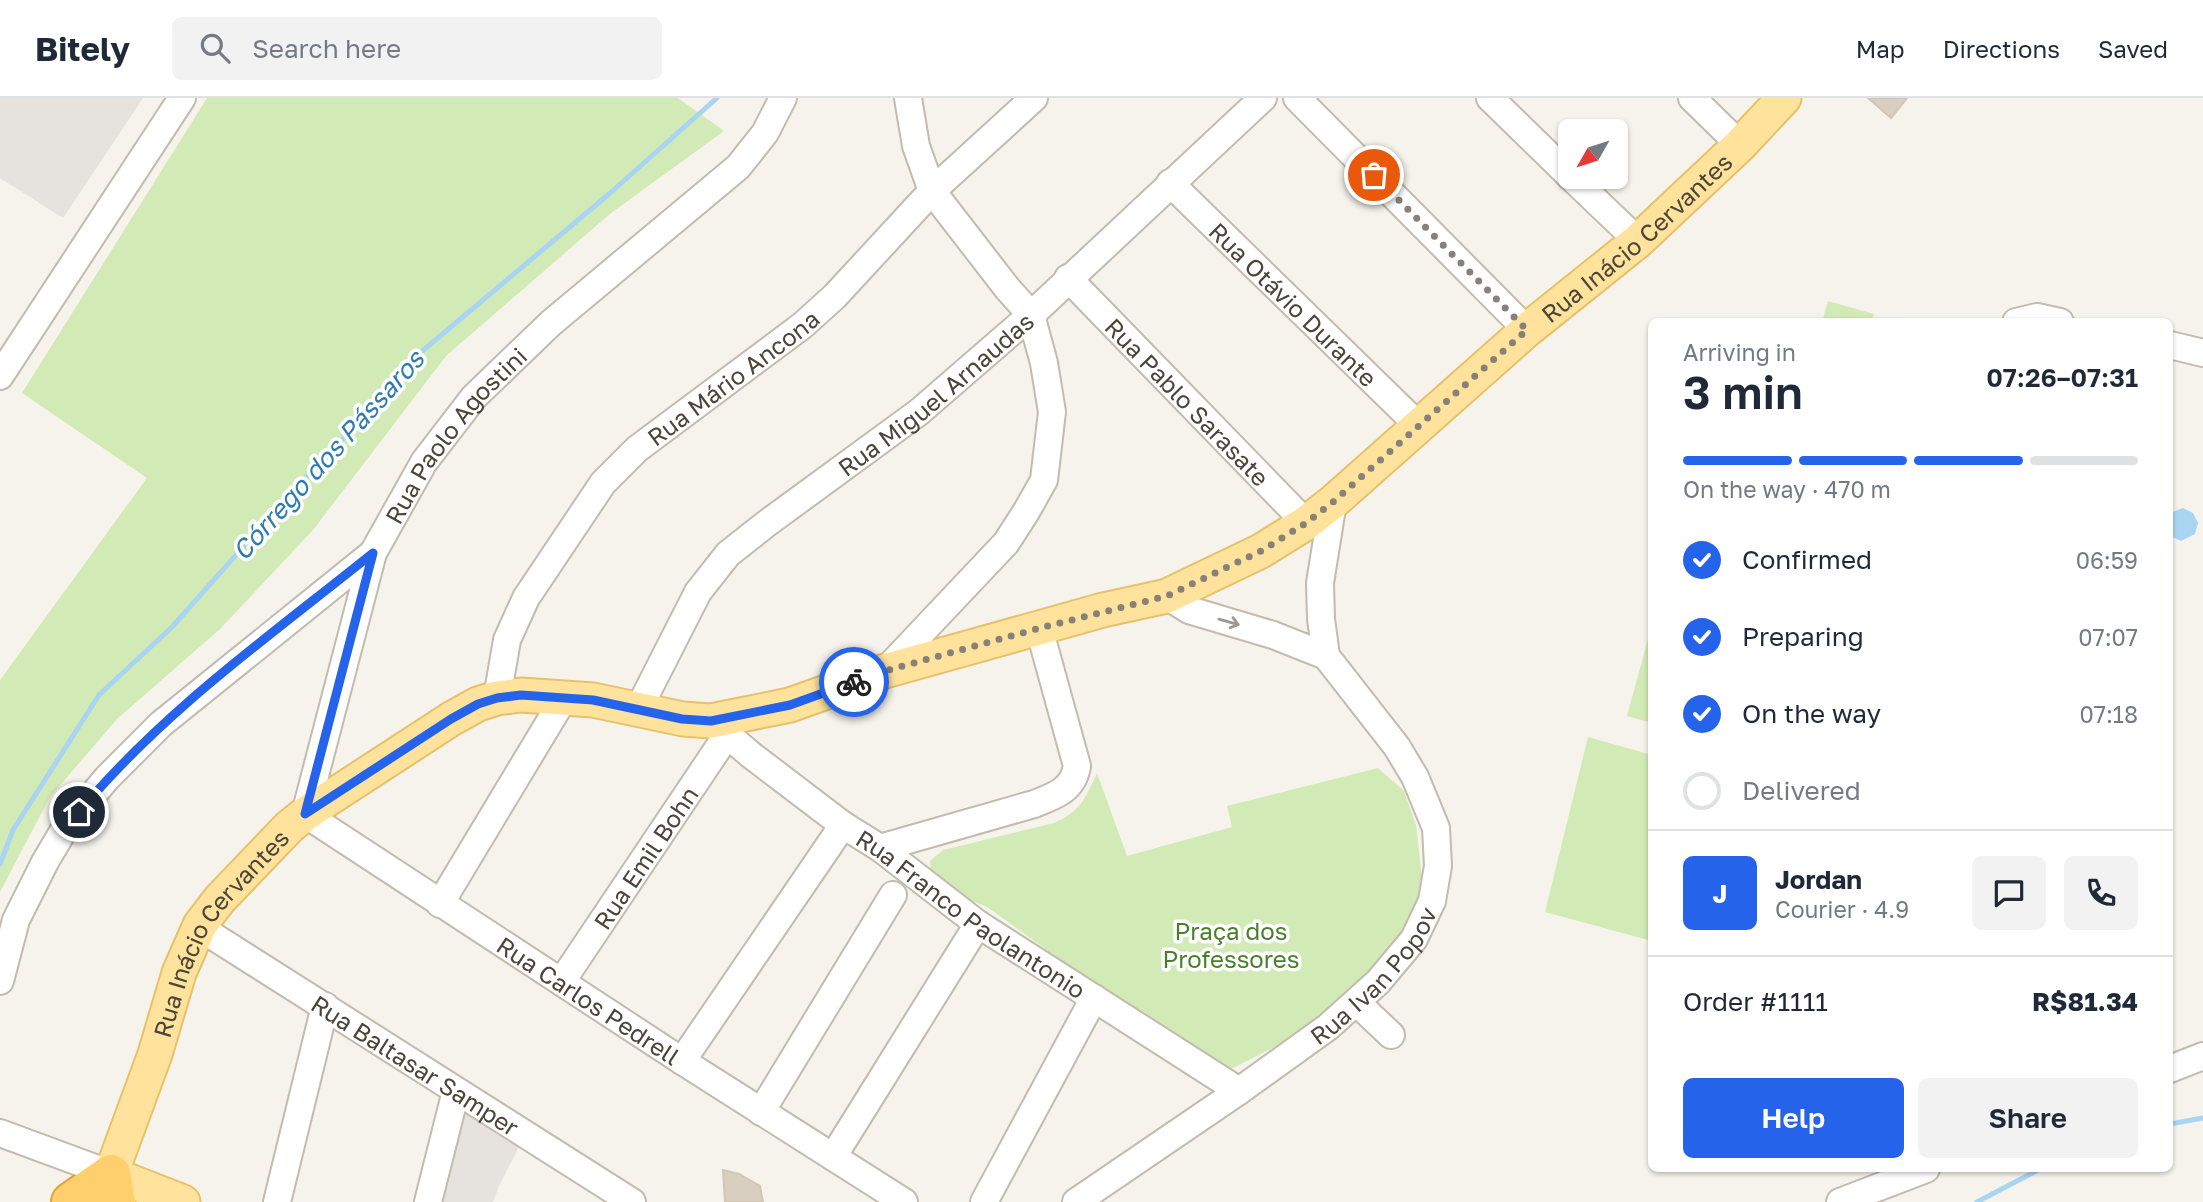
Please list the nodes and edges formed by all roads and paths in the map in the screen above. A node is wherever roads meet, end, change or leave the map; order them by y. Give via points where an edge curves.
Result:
1 (182, 98) edge
2 (783, 98) edge
3 (908, 98) edge
4 (1034, 98) edge
5 (1263, 98) edge
6 (1297, 98) edge
7 (1490, 98) edge
8 (1692, 98) edge
9 (1784, 98) edge
10 (1740, 145) junction
11 (1558, 164) edge
12 (1170, 183) junction
13 (1583, 189) edge
14 (932, 191) junction
15 (1638, 242) junction
16 (1068, 278) junction
17 (1031, 315) junction
18 (1527, 330) junction
19 (2173, 346) edge
20 (2203, 353) edge
21 (0, 376) edge
22 (1419, 426) junction
23 (1333, 502) junction
24 (1306, 523) junction
25 (373, 553) junction
26 (1167, 596) junction
27 (1040, 628) junction
28 (1326, 656) junction
29 (885, 671) junction
30 (497, 698) junction
31 (564, 698) junction
32 (638, 710) junction
33 (719, 728) junction
34 (305, 814) junction
35 (844, 825) junction
36 (880, 848) junction
37 (893, 895) dead end
38 (440, 904) junction
39 (978, 924) junction
40 (200, 925) junction
41 (0, 981) edge
42 (562, 981) junction
43 (1094, 998) junction
44 (1356, 1002) junction
45 (325, 1006) junction
46 (1391, 1035) dead end
47 (2203, 1056) edge
48 (682, 1061) junction
49 (2173, 1068) edge
50 (456, 1091) junction
51 (1239, 1091) junction
52 (761, 1112) junction
53 (0, 1133) edge
54 (833, 1157) junction
55 (1918, 1172) edge
56 (113, 1188) edge
57 (879, 1193) edge
58 (71, 1202) edge
59 (183, 1202) edge
60 (277, 1202) edge
61 (428, 1202) edge
62 (632, 1202) edge
63 (904, 1202) edge
64 (984, 1202) edge
65 (1076, 1202) edge
66 (1840, 1202) edge

1 - 21 street
2 - 25 street, Rua Paolo Agostini via 765,133 738,167 551,323 474,397 424,462
3 - 14 street via 916,146
4 - 14 street, Rua Mário Ancona
5 - 12 street, Rua Miguel Arnaudas
6 - 18 street
7 - 11 street
8 - 10 street
9 - 10 main road, Rua Inácio Cervantes
10 - 15 main road, Rua Inácio Cervantes
12 - 16 street, Rua Miguel Arnaudas
12 - 22 street, Rua Otávio Durante
13 - 15 street
14 - 17 street
14 - 30 street, Rua Mário Ancona via 803,325 637,449 603,483 514,622
15 - 18 main road, Rua Inácio Cervantes
16 - 17 street, Rua Miguel Arnaudas
16 - 24 street, Rua Pablo Sarasate
17 - 29 street via 1052,412 1044,480 1006,543
17 - 32 street, Rua Miguel Arnaudas via 919,412 728,554 698,592
18 - 22 main road, Rua Inácio Cervantes
19 - 20 street
22 - 23 main road, Rua Inácio Cervantes
23 - 24 main road, Rua Inácio Cervantes
23 - 28 street via 1320,583
24 - 26 main road, Rua Inácio Cervantes via 1261,551
25 - 34 street
25 - 41 street, Rua Paolo Agostini via 161,724 107,778 65,828 45,862 16,920
26 - 27 main road, Rua Inácio Cervantes
26 -> 28 street via 1189,610
27 - 29 main road, Rua Inácio Cervantes
27 - 36 street via 1077,766 1070,786 1034,804
28 - 44 street, Rua Ivan Popov via 1397,747 1436,828 1438,866 1432,901 1414,939
29 - 33 main road, Rua Inácio Cervantes
30 - 31 main road, Rua Inácio Cervantes
30 - 34 main road, Rua Inácio Cervantes via 451,719
31 - 32 main road, Rua Inácio Cervantes
31 - 38 street
32 - 33 main road, Rua Inácio Cervantes
33 - 35 street, Rua Franco Paolantonio
33 - 42 street, Rua Emil Bohn
34 - 38 street, Rua Carlos Pedrell
34 - 40 main road, Rua Inácio Cervantes
35 - 36 street, Rua Franco Paolantonio
35 - 48 street
36 - 39 street, Rua Franco Paolantonio
37 - 52 street
38 - 42 street, Rua Carlos Pedrell
39 - 43 street, Rua Franco Paolantonio
39 - 54 street
40 - 45 street, Rua Baltasar Samper
40 - 56 main road, Rua Inácio Cervantes via 179,973
42 - 48 street, Rua Carlos Pedrell
43 - 51 street, Rua Franco Paolantonio
43 - 64 street
44 - 46 street
44 - 51 street, Rua Ivan Popov
45 - 50 street, Rua Baltasar Samper
45 - 60 street
47 - 49 street
48 - 52 street, Rua Carlos Pedrell
50 - 61 street
50 - 62 street, Rua Baltasar Samper
51 - 65 street, Rua Ivan Popov
52 - 54 street, Rua Carlos Pedrell
53 - 56 street
54 - 57 street, Rua Carlos Pedrell
55 - 66 street
56 - 58 highway
56 - 59 main road
57 - 63 street, Rua Carlos Pedrell

